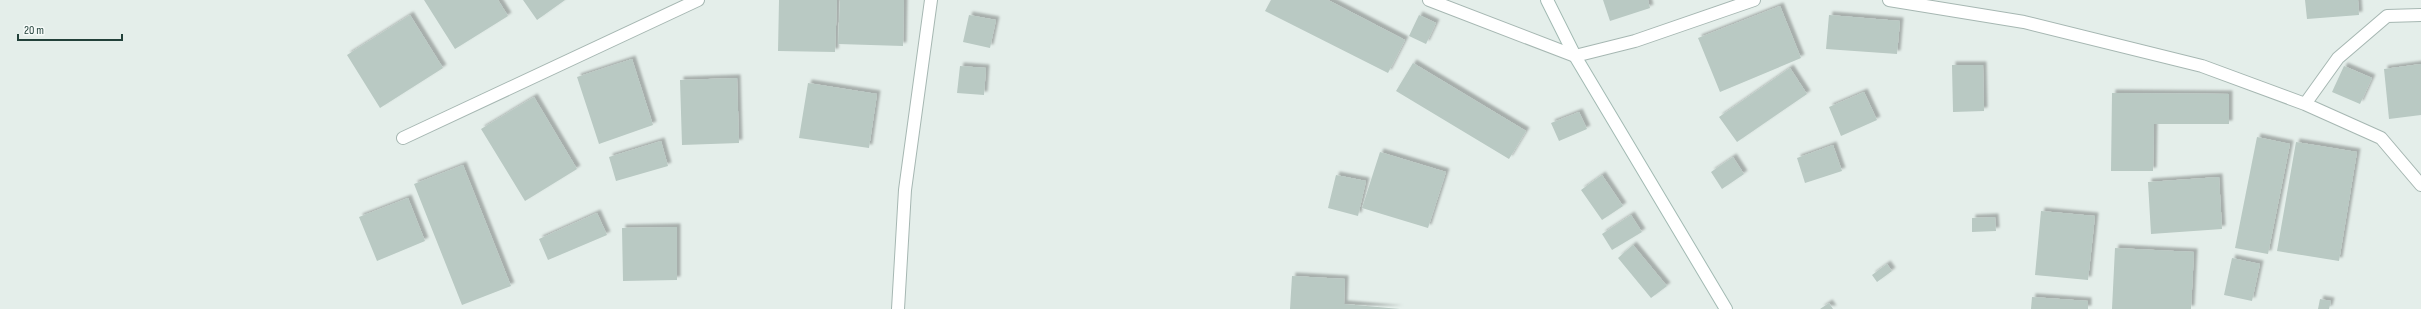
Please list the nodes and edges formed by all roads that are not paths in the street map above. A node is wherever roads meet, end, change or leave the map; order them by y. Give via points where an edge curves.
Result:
1 (698, 0) edge
2 (931, 0) edge
3 (1429, 0) edge
4 (1547, 0) edge
5 (1754, 0) edge
6 (1889, 0) edge
7 (2421, 15) edge
8 (1575, 56) junction
9 (2305, 104) junction
10 (403, 138) dead end
11 (2421, 185) edge
12 (898, 309) edge
13 (1726, 309) edge

1 - 10 street
2 - 12 street via 905,190
3 - 8 street
4 - 8 street
5 - 8 street via 1635,41
6 - 9 street via 2024,22 2202,66
7 - 9 street via 2387,16 2338,58
8 - 13 street
9 - 11 street via 2380,138

